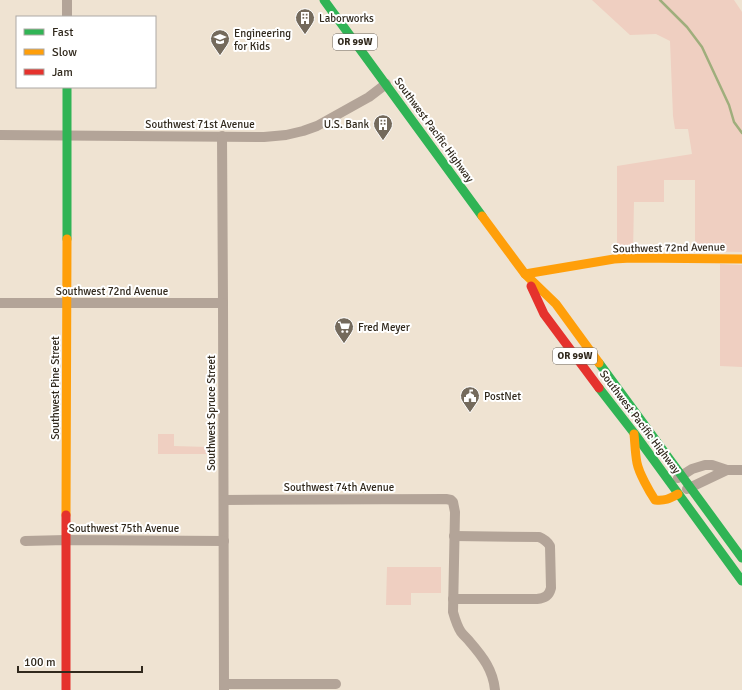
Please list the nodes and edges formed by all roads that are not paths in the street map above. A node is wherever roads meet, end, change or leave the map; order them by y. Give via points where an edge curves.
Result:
1 (67, 0) edge
2 (324, 0) edge
3 (67, 16) edge
4 (386, 84) junction
5 (67, 88) edge
6 (0, 135) edge
7 (67, 135) junction
8 (222, 136) junction
9 (742, 259) edge
10 (525, 274) junction
11 (223, 303) junction
12 (0, 304) edge
13 (67, 304) junction
14 (634, 433) junction
15 (727, 470) junction
16 (742, 470) edge
17 (682, 475) junction
18 (671, 484) junction
19 (691, 488) junction
20 (678, 494) junction
21 (224, 500) junction
22 (454, 536) junction
23 (66, 540) junction
24 (25, 541) dead end
25 (224, 541) junction
26 (742, 558) edge
27 (742, 581) edge
28 (453, 599) junction
29 (336, 684) dead end
30 (224, 687) edge
31 (66, 690) edge
32 (495, 690) edge

1 - 3 street
2 - 4 main road, Southwest Pacific Highway / OR 99W
4 - 8 street, Southwest 71st Avenue via 370,97 304,131 277,136
4 - 10 main road, Southwest Pacific Highway / OR 99W
5 - 7 main road, Southwest Pine Street
6 - 7 street, Southwest 71st Avenue
7 - 8 street, Southwest 71st Avenue
7 - 13 main road, Southwest Pine Street
8 - 11 street, Southwest Spruce Street
9 - 10 main road, Southwest 72nd Avenue via 614,259
10 - 14 main road, Southwest Pacific Highway / OR 99W via 544,314
10 - 17 main road, Southwest Pacific Highway / OR 99W via 556,304
11 - 13 street, Southwest 72nd Avenue
11 - 21 street, Southwest Spruce Street
12 - 13 street, Southwest 72nd Avenue
13 - 23 main road, Southwest Pine Street
14 - 18 main road, Southwest Pacific Highway / OR 99W
14 - 20 main road via 638,468 652,496 655,500 667,500
15 - 16 street
15 - 17 street via 705,465 695,467
15 - 19 street
17 - 18 street
17 - 19 main road, Southwest Pacific Highway / OR 99W
18 - 20 main road, Southwest Pacific Highway / OR 99W
19 - 20 street
19 - 26 main road, Southwest Pacific Highway / OR 99W
20 - 27 main road, Southwest Pacific Highway / OR 99W
21 - 22 street, Southwest 74th Avenue via 446,499 454,502
21 - 25 street, Southwest Spruce Street
22 - 28 street
22 - 28 street via 543,538 550,546 551,588 548,596 537,599
23 - 24 street, Southwest 75th Avenue
23 - 25 street, Southwest 75th Avenue
23 - 31 main road, Southwest Pine Street
25 - 30 street, Southwest Spruce Street
28 - 32 street via 456,622 486,662 491,671
29 - 30 street

